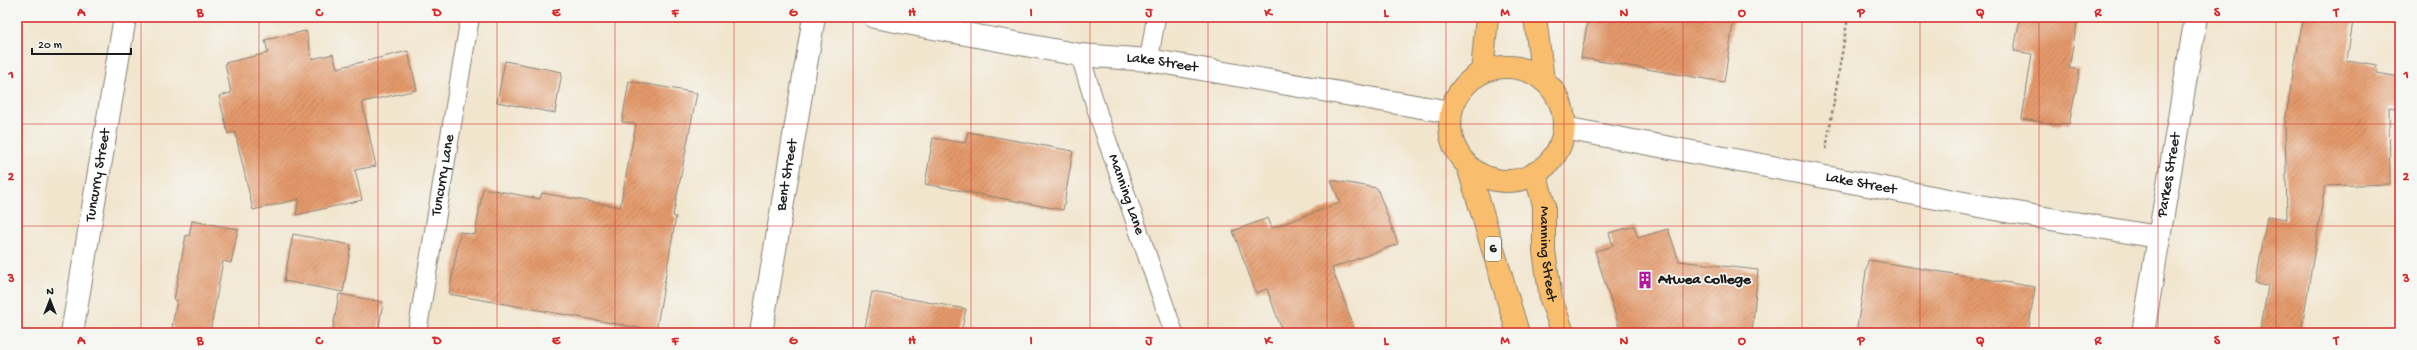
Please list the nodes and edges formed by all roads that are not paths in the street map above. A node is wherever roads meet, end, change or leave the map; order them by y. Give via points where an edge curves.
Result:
1 (125, 17) edge
2 (470, 17) edge
3 (814, 17) edge
4 (874, 17) edge
5 (1156, 17) edge
6 (1486, 17) edge
7 (1535, 17) edge
8 (2196, 17) edge
9 (1080, 55) junction
10 (1149, 60) junction
11 (1482, 72) junction
12 (1543, 80) junction
13 (1450, 112) junction
14 (1564, 128) junction
15 (1468, 166) junction
16 (1535, 173) junction
17 (2158, 237) junction
18 (72, 333) edge
19 (417, 333) edge
20 (761, 333) edge
21 (1174, 333) edge
22 (1518, 333) edge
23 (1563, 333) edge
24 (2143, 333) edge

1 - 18 street, Tuncurry Street
2 - 19 lane, Tuncurry Lane
3 - 20 street, Bent Street
4 - 9 street, Lake Street
5 - 10 lane
6 - 11 main road
7 - 12 main road
8 - 17 street, Parkes Street
9 - 10 street, Lake Street
9 - 21 lane, Manning Lane
10 - 13 street, Lake Street
11 - 12 main road via 1513,67 1529,71
11 - 13 main road via 1462,88
12 - 14 main road via 1560,101
13 - 15 main road, 6 via 1452,140 1458,154
14 - 16 main road via 1554,156
14 - 17 street, Lake Street
15 - 16 main road via 1482,175 1499,180 1516,180
15 - 22 main road, 6
16 - 23 main road, Manning Street via 1544,205 1544,251 1551,299
17 - 24 street, Parkes Street

